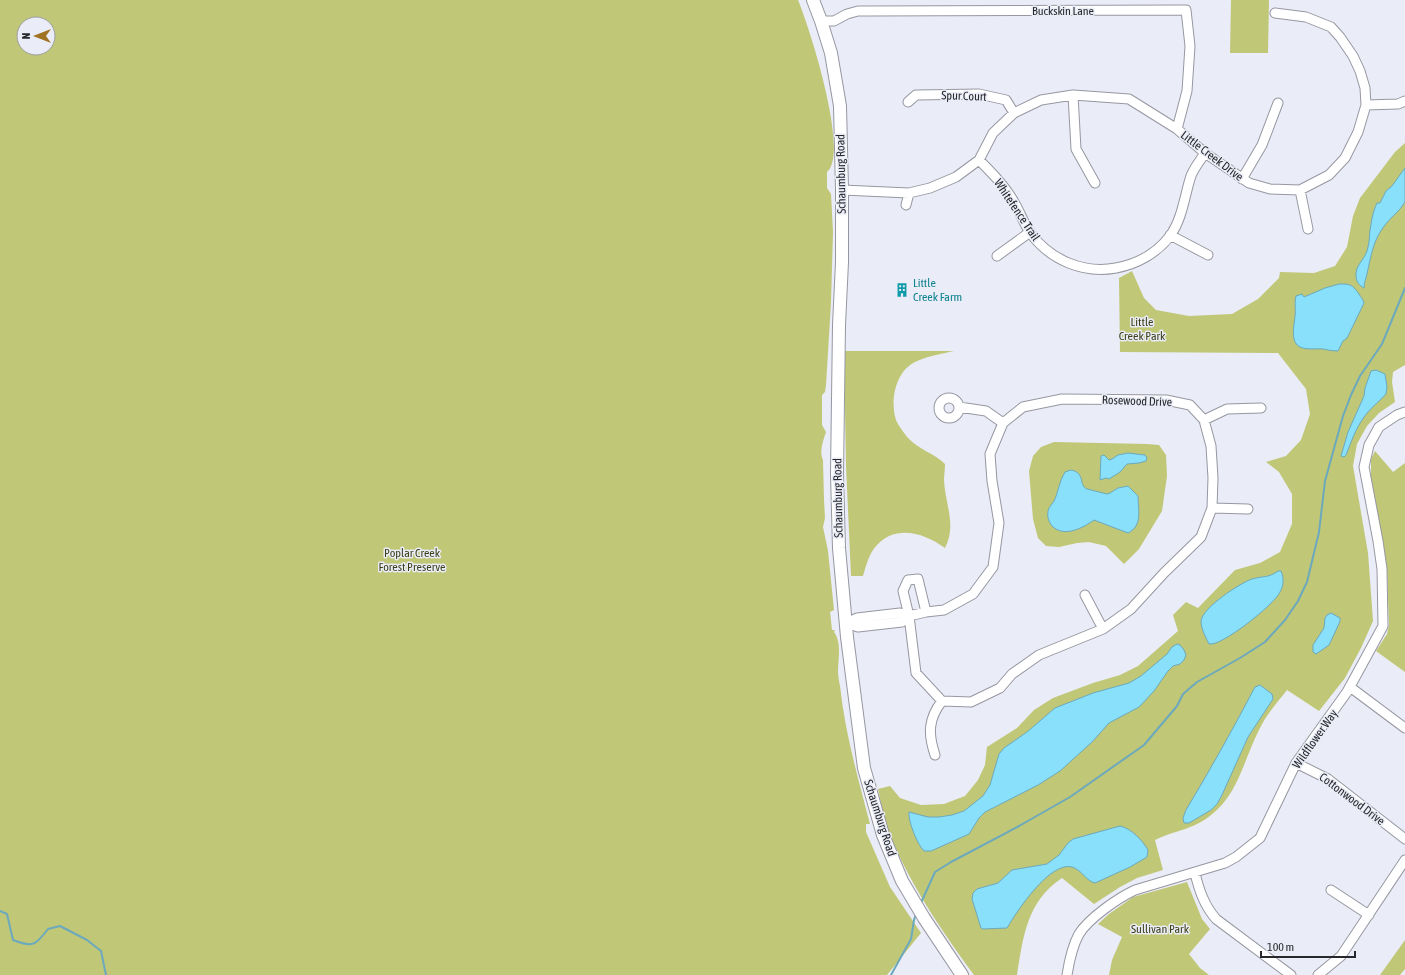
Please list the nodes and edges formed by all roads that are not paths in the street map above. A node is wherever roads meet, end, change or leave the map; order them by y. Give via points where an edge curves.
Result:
1 (813, 0) edge
2 (1275, 13) dead end
3 (821, 21) junction
4 (1073, 95) junction
5 (1405, 101) edge
6 (908, 102) dead end
7 (1278, 104) dead end
8 (1366, 105) junction
9 (1014, 113) junction
10 (1177, 129) junction
11 (1205, 153) junction
12 (979, 160) junction
13 (1242, 179) junction
14 (1095, 183) dead end
15 (842, 190) junction
16 (1300, 190) junction
17 (909, 193) junction
18 (906, 205) dead end
19 (1308, 229) dead end
20 (1030, 232) junction
21 (1170, 235) junction
22 (1208, 255) dead end
23 (997, 256) dead end
24 (959, 407) dead end
25 (1260, 408) dead end
26 (1405, 412) edge
27 (1204, 420) junction
28 (1003, 423) junction
29 (1212, 508) junction
30 (1248, 509) dead end
31 (1085, 594) dead end
32 (926, 612) junction
33 (909, 616) junction
34 (846, 623) junction
35 (1103, 629) junction
36 (1350, 687) junction
37 (942, 701) junction
38 (1405, 728) edge
39 (935, 755) dead end
40 (1296, 763) junction
41 (1405, 840) edge
42 (1405, 860) edge
43 (1194, 873) junction
44 (1331, 890) dead end
45 (1369, 915) junction
46 (962, 975) edge
47 (1067, 975) edge
48 (1291, 975) edge
49 (1318, 975) edge

1 - 3 main road, Schaumburg Road
2 - 8 street, Little Creek Drive via 1306,17 1330,27 1340,37 1360,71
3 - 10 street, Buckskin Lane via 834,21 858,11 1186,10 1190,46 1187,91
3 - 15 main road, Schaumburg Road via 831,53 840,106
4 - 9 street, Little Creek Drive via 1041,100
4 - 10 street, Little Creek Drive via 1129,99
4 - 14 street via 1076,149
5 - 8 street via 1398,104
6 - 9 street, Spur Court via 916,95 979,94 1006,100
7 - 13 street via 1262,145
8 - 16 street, Little Creek Drive via 1358,132 1345,158 1329,175
9 - 12 street, Little Creek Drive via 994,133
10 - 11 street, Little Creek Drive
11 - 13 street, Little Creek Drive
11 - 21 street, Whitefence Trail via 1190,178 1181,215
12 - 17 street, Little Creek Drive via 956,177 930,188
12 - 20 street, Whitefence Trail via 1008,192
13 - 16 street, Little Creek Drive via 1270,189
15 - 17 street, Little Creek Drive
15 - 34 main road, Schaumburg Road via 837,474 839,548
16 - 19 street
17 - 18 street
20 - 21 street, Whitefence Trail via 1055,257 1079,267 1098,270 1120,268 1146,258
20 - 23 street
21 - 22 street
24 - 28 street via 986,410
25 - 27 street via 1227,409
26 - 36 street, Wildflower Way via 1378,427 1369,445 1364,467 1382,570 1383,626
27 - 28 street, Rosewood Drive via 1190,405 1166,400 1062,399 1023,407
27 - 29 street, Rosewood Drive via 1211,446
28 - 32 street, Rosewood Drive via 990,454 999,523 993,567 973,594 944,610
29 - 30 street
29 - 35 street, Rosewood Drive via 1201,537 1131,608
31 - 35 street
32 - 33 street, Rosewood Drive
32 - 33 street via 918,579 908,580 903,591
33 - 34 street, Rosewood Drive via 900,613 857,618
33 - 37 street via 916,673
34 - 46 main road, Schaumburg Road via 864,768 883,835 902,881
35 - 37 street, Rosewood Drive via 1039,654 1012,674 1000,688 971,702
36 - 38 street
36 - 40 street, Wildflower Way
37 - 39 street via 935,710 930,727 930,741
40 - 41 street, Cottonwood Drive via 1328,779
40 - 43 street, Wildflower Way via 1260,838 1236,857
42 - 45 street
43 - 47 street, Wildflower Way via 1126,894 1085,925 1076,940
43 - 48 street via 1207,908 1216,919
44 - 45 street
45 - 49 street via 1341,956

